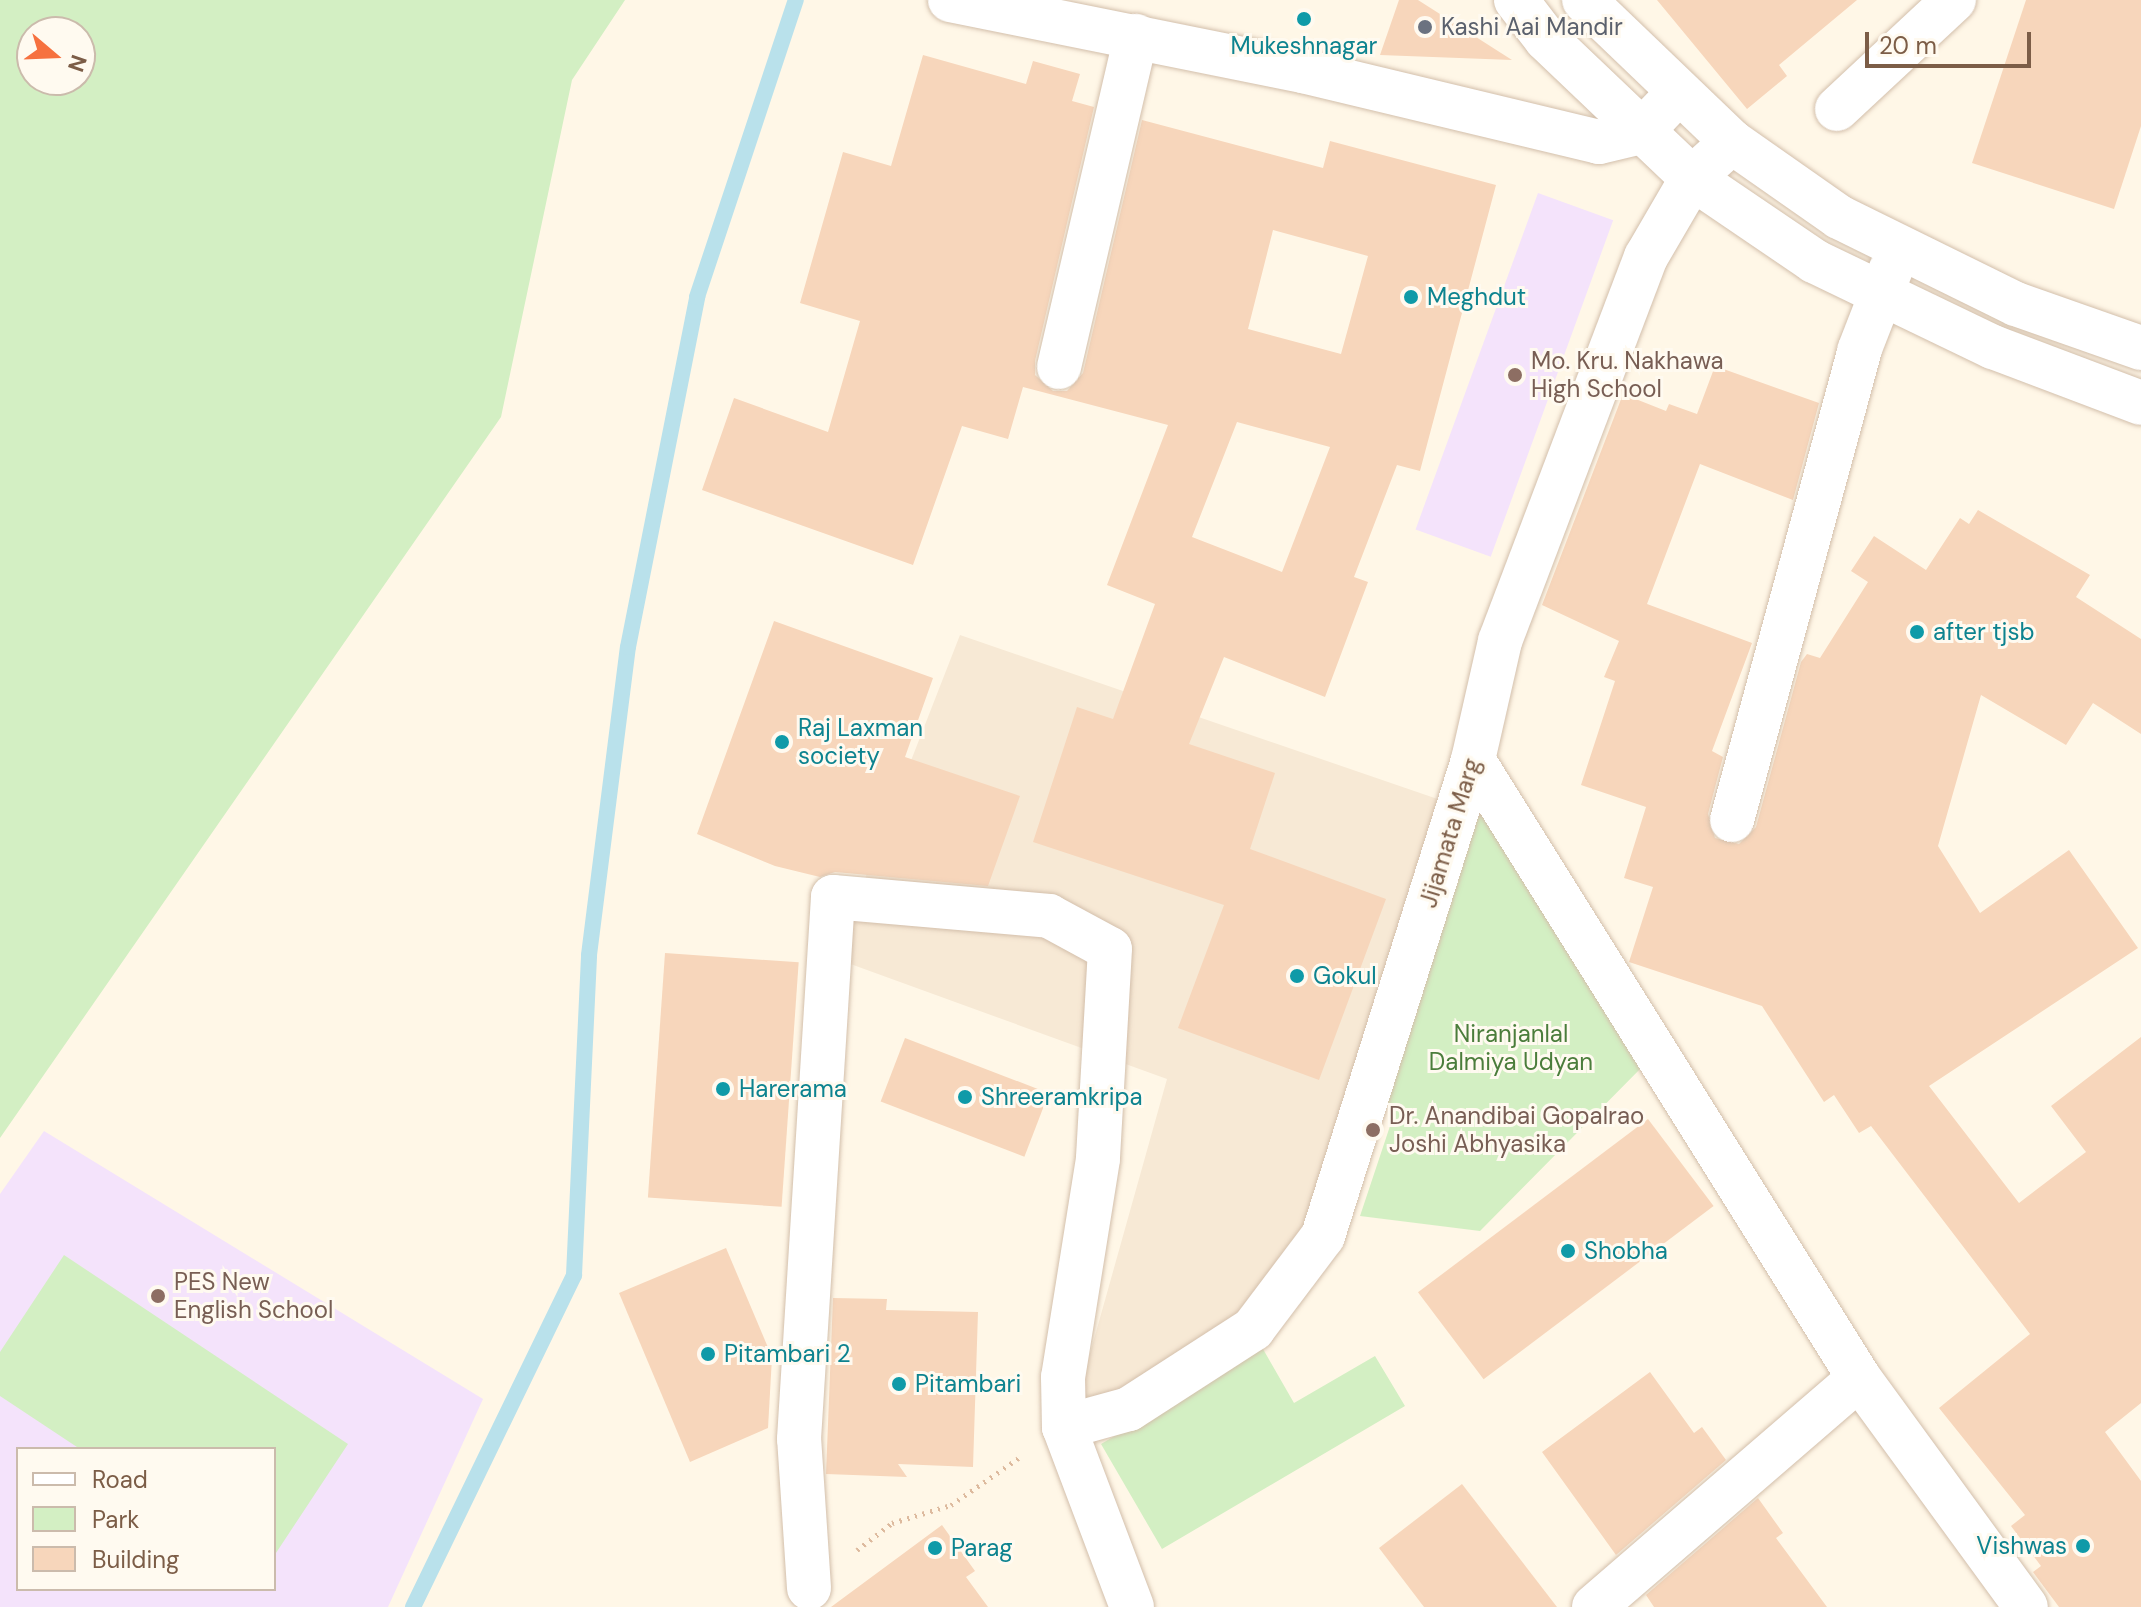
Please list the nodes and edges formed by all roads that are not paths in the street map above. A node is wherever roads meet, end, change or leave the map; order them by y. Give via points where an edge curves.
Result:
1 (950, 0) edge
2 (1516, 0) edge
3 (1954, 0) edge
4 (1586, 1) edge
5 (1136, 36) junction
6 (1546, 39) junction
7 (1679, 92) junction
8 (1837, 109) dead end
9 (1641, 132) junction
10 (1732, 142) junction
11 (1692, 178) junction
12 (1899, 249) junction
13 (1880, 295) junction
14 (2141, 348) edge
15 (1059, 367) dead end
16 (2141, 402) edge
17 (1473, 760) junction
18 (1732, 820) dead end
19 (1859, 1378) junction
20 (1064, 1427) junction
21 (809, 1588) road end
22 (1132, 1607) edge
23 (1594, 1607) edge
24 (2026, 1607) edge

1 - 5 street
2 - 6 street
3 - 8 street
4 - 6 street
4 - 7 street
5 - 9 street via 1303,71 1535,130 1599,142
5 - 15 street
6 - 9 street
7 - 9 street
7 - 10 street
9 - 11 street
10 - 11 street, Jijamata Marg
10 - 12 street via 1839,217
11 - 13 street via 1814,261
11 - 17 street, Jijamata Marg via 1646,257 1500,641
12 - 13 street
12 - 14 street via 2016,304
13 - 16 street via 1993,347
13 - 18 street via 1859,351
17 - 19 street
17 - 20 street, Jijamata Marg via 1323,1236 1253,1329 1129,1409
19 - 23 street
19 - 24 street
20 - 21 street via 1063,1377 1098,1159 1110,949 1049,916 833,897 799,1439
20 - 22 street

